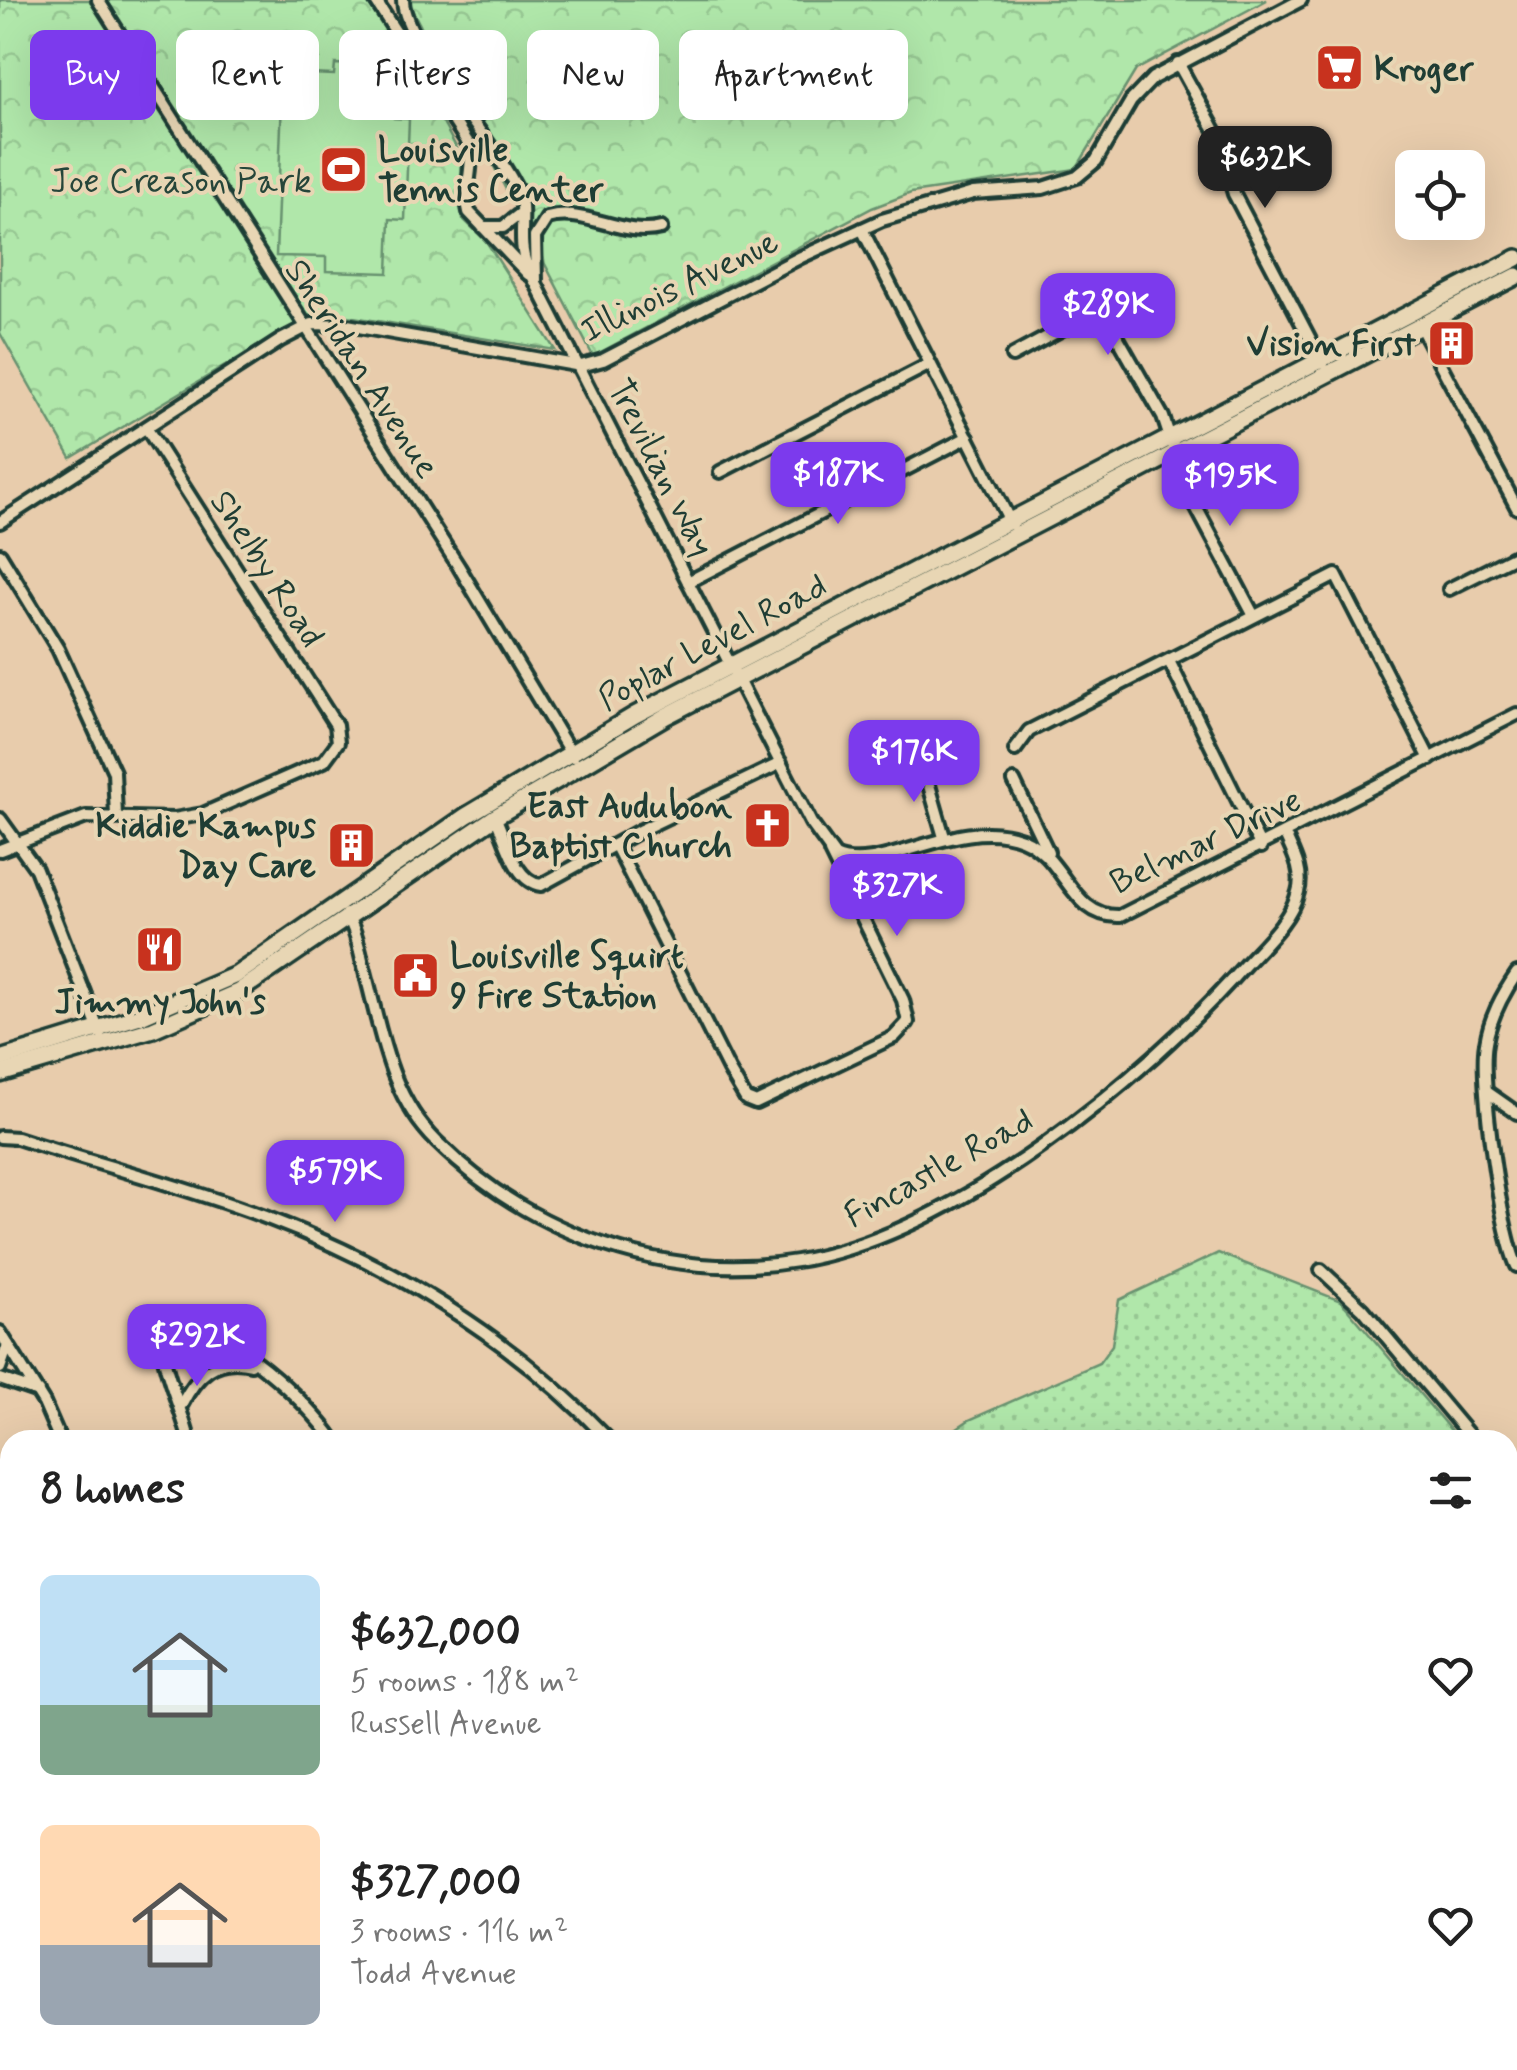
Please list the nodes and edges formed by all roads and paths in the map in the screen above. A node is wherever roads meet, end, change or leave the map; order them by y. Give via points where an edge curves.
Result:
1 (98, 0) edge
2 (375, 0) edge
3 (403, 0) edge
4 (1301, 0) edge
5 (1178, 63) junction
6 (520, 214) junction
7 (482, 226) junction
8 (661, 228) dead end
9 (862, 229) junction
10 (1517, 258) edge
11 (1517, 276) edge
12 (536, 281) junction
13 (1416, 319) junction
14 (304, 328) junction
15 (1012, 356) dead end
16 (930, 364) junction
17 (581, 366) junction
18 (1324, 367) junction
19 (147, 428) junction
20 (968, 437) junction
21 (1172, 446) junction
22 (720, 472) dead end
23 (1517, 508) edge
24 (0, 522) edge
25 (1013, 527) junction
26 (0, 554) edge
27 (1517, 554) edge
28 (688, 582) junction
29 (1449, 589) dead end
30 (1254, 616) junction
31 (1169, 661) junction
32 (735, 671) junction
33 (1517, 714) edge
34 (1015, 750) dead end
35 (1430, 759) junction
36 (574, 760) junction
37 (922, 761) dead end
38 (782, 764) junction
39 (1014, 781) dead end
40 (116, 816) junction
41 (495, 817) junction
42 (0, 819) edge
43 (1285, 835) junction
44 (944, 837) junction
45 (18, 842) junction
46 (616, 846) junction
47 (1261, 847) junction
48 (0, 850) edge
49 (830, 851) junction
50 (1048, 853) junction
51 (345, 912) junction
52 (1517, 973) edge
53 (101, 1036) junction
54 (0, 1059) edge
55 (0, 1074) edge
56 (1487, 1092) junction
57 (1517, 1112) edge
58 (0, 1137) edge
59 (1512, 1225) edge
60 (1517, 1266) edge
61 (1321, 1270) dead end
62 (0, 1332) edge
63 (8, 1345) junction
64 (261, 1366) junction
65 (0, 1368) edge
66 (0, 1379) edge
67 (38, 1392) junction
68 (182, 1404) junction
69 (55, 1430) edge
70 (188, 1430) edge
71 (326, 1430) edge
72 (599, 1430) edge
73 (1465, 1430) edge

1 - 14 street, Sheridan Avenue
2 - 7 street, Trevilian Way via 470,146 466,200
3 - 6 street, Trevilian Way via 411,35 516,186
4 - 5 street, Illinois Avenue
5 - 9 street, Illinois Avenue via 1136,94 1096,161 1077,178 1043,188 973,193
5 - 18 street via 1216,132 1234,194
6 - 7 street via 503,227
6 - 12 street, Trevilian Way via 522,254
7 - 12 street, Trevilian Way
8 - 12 street via 615,226 566,212 547,218 535,238
9 - 16 street
9 - 17 street, Illinois Avenue
10 - 13 main road, Poplar Level Road
11 - 13 main road, Poplar Level Road
12 - 17 street, Trevilian Way
13 - 18 main road, Poplar Level Road
13 - 23 street
14 - 17 street, Illinois Avenue via 346,325
14 - 19 street
14 - 36 street, Sheridan Avenue
15 - 21 street via 1101,308
16 - 20 street
16 - 22 street
17 - 28 street, Trevilian Way
18 - 21 main road, Poplar Level Road
19 - 24 street
19 - 40 street, Shelby Road via 336,724 338,738 324,760 203,814
20 - 25 street
20 - 28 street
21 - 25 main road, Poplar Level Road
21 - 30 street via 1188,492
25 - 32 main road, Poplar Level Road
26 - 40 street via 58,649 114,772
27 - 29 street
28 - 32 street, Trevilian Way
30 - 31 street
30 - 35 street via 1336,575
31 - 34 street via 1029,731
31 - 47 street
32 - 36 main road, Poplar Level Road
32 - 38 street
33 - 35 street, Belmar Drive
35 - 43 street, Belmar Drive
36 - 41 main road, Poplar Level Road
36 - 51 main road, Poplar Level Road via 466,816
37 - 44 street
38 - 46 street
38 - 49 street
39 - 50 street, Belmar Drive
40 - 45 street via 64,822
41 - 46 street via 522,874 536,885
41 - 51 main road, Poplar Level Road
42 - 45 street
43 - 47 street, Belmar Drive
43 - 51 street, Fincastle Road via 1300,875 1294,904 1228,984 1134,1074 1033,1150 908,1223 836,1252 754,1266 676,1262 588,1240 460,1164 414,1116 389,1069
44 - 49 street via 855,859
44 - 50 street via 998,832
45 - 48 street
45 - 53 street via 36,869
46 - 49 street via 750,1102 782,1093 905,1027 909,1017
47 - 50 street, Belmar Drive via 1115,916 1086,906
51 - 53 main road, Poplar Level Road via 215,1004
52 - 56 street via 1490,1026
53 - 54 main road, Poplar Level Road
53 - 55 main road, Poplar Level Road
56 - 57 street
56 - 59 street
58 - 72 street via 262,1216 389,1274 492,1336
59 - 60 street
61 - 73 street via 1363,1308
62 - 63 street
63 - 65 street
63 - 67 street
64 - 68 street via 218,1364 192,1384
64 - 68 street via 193,1328 170,1328 160,1350
64 - 71 street
66 - 67 street
67 - 69 street
68 - 70 street

